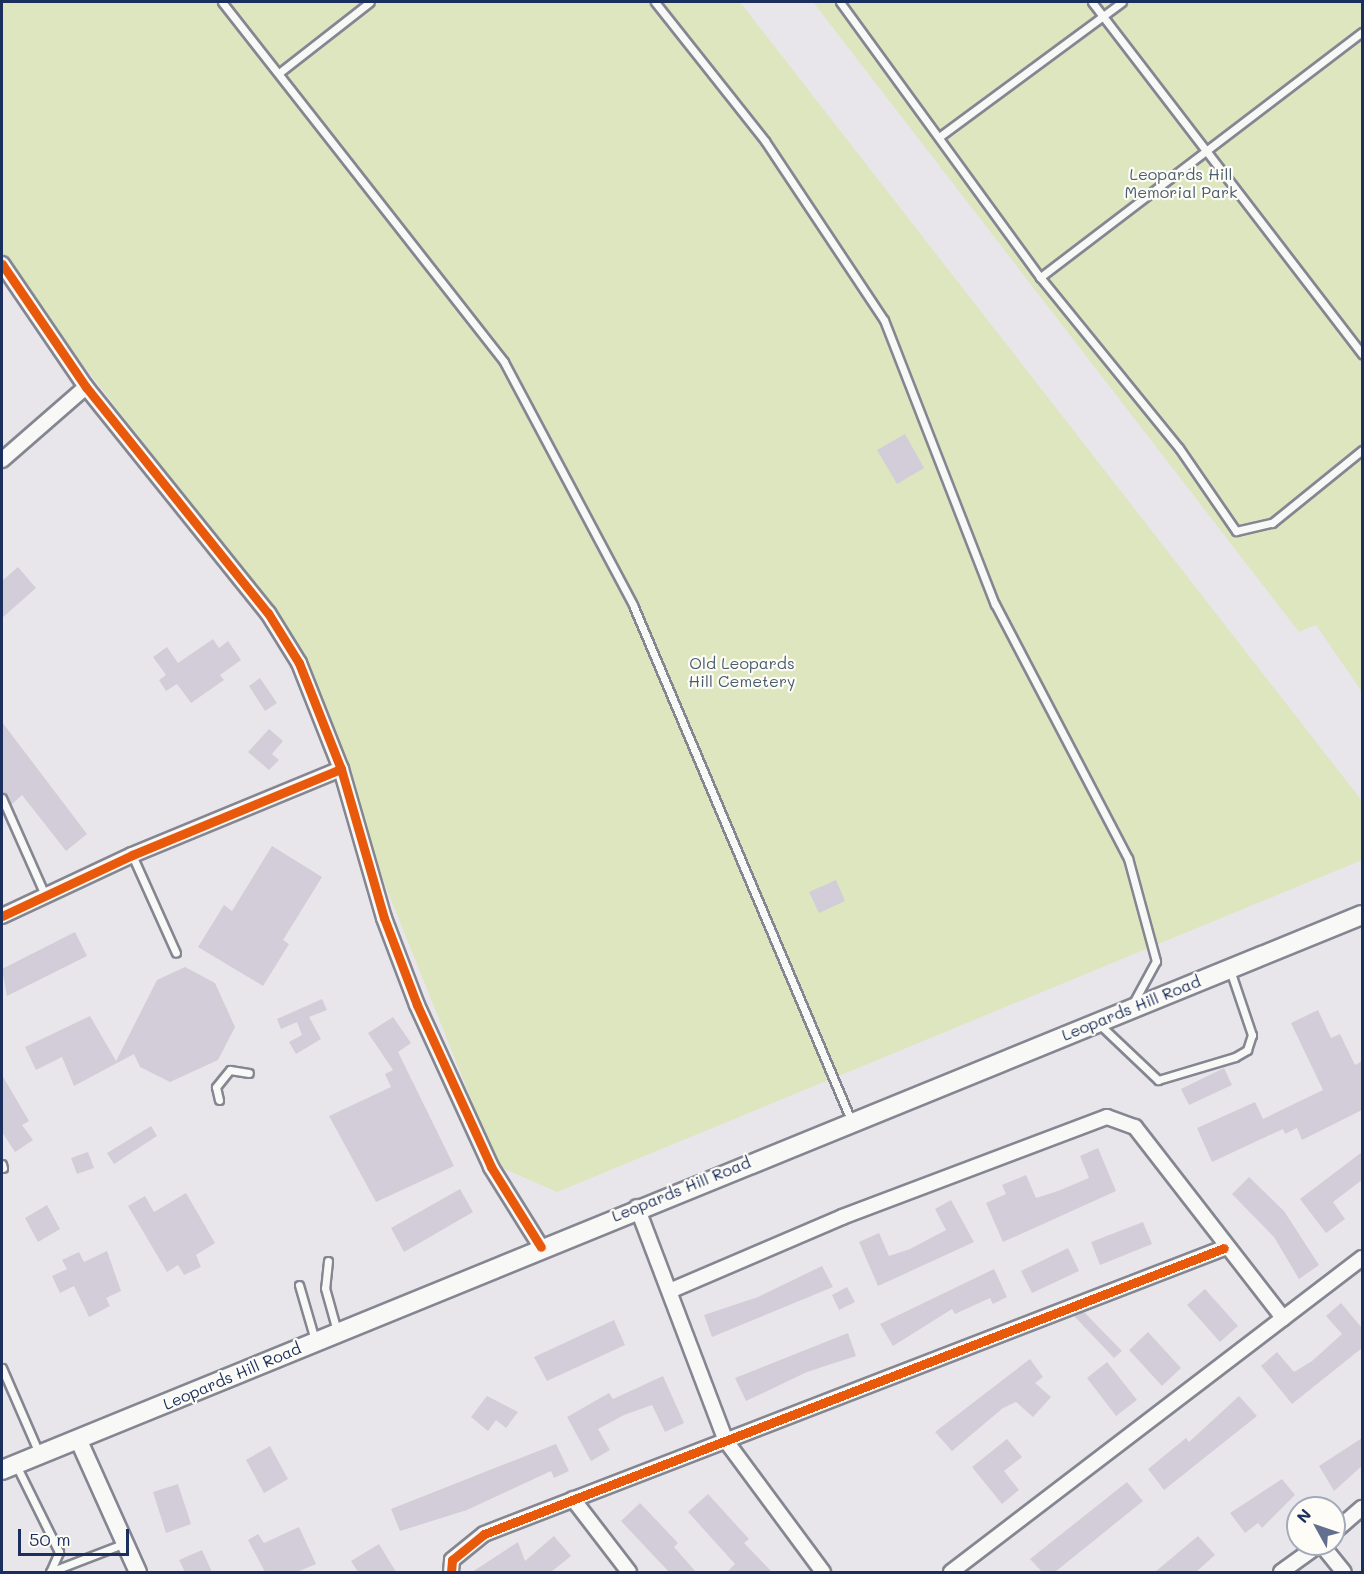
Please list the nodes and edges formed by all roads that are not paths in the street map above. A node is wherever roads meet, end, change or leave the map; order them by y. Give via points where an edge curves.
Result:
1 (222, 2) edge
2 (370, 2) edge
3 (655, 2) edge
4 (840, 2) edge
5 (1092, 2) edge
6 (1122, 2) edge
7 (1103, 15) junction
8 (1362, 32) edge
9 (279, 73) junction
10 (939, 137) junction
11 (1207, 148) junction
12 (2, 264) edge
13 (1041, 277) junction
14 (1362, 354) edge
15 (86, 387) junction
16 (1362, 450) edge
17 (2, 460) edge
18 (341, 769) junction
19 (2, 798) edge
20 (132, 855) junction
21 (45, 895) junction
22 (1362, 915) edge
23 (2, 916) edge
24 (176, 953) dead end
25 (1229, 969) junction
26 (1131, 1008) junction
27 (1096, 1021) junction
28 (249, 1072) dead end
29 (219, 1100) dead end
30 (851, 1120) junction
31 (637, 1207) junction
32 (541, 1247) junction
33 (1224, 1248) junction
34 (1362, 1258) edge
35 (328, 1260) dead end
36 (299, 1285) dead end
37 (672, 1290) junction
38 (1283, 1318) junction
39 (337, 1330) junction
40 (315, 1340) junction
41 (2, 1368) edge
42 (79, 1441) junction
43 (726, 1442) junction
44 (40, 1456) junction
45 (9, 1467) edge
46 (573, 1499) junction
47 (1362, 1508) edge
48 (1346, 1522) edge
49 (125, 1543) junction
50 (1304, 1556) edge
51 (1331, 1556) edge
52 (50, 1572) edge
53 (138, 1572) edge
54 (451, 1572) edge
55 (629, 1572) edge
56 (823, 1572) edge
57 (951, 1572) edge
58 (1281, 1572) edge
59 (1344, 1572) edge

1 - 9 lane
2 - 9 lane
3 - 26 lane via 765,141 884,320 995,604 1128,858 1156,961
4 - 10 lane
5 - 7 lane
6 - 7 lane
7 - 10 lane
7 - 11 lane
8 - 11 lane
9 - 30 lane via 504,362 633,605
10 - 13 lane
11 - 13 lane
11 - 14 lane
12 - 15 street
13 - 16 lane via 1179,448 1236,531 1272,523
15 - 17 street
15 - 18 street via 268,613 299,663
18 - 20 street
18 - 32 street via 384,918 417,1005 491,1167
19 - 21 lane
20 - 21 street
20 - 24 lane
21 - 23 street
22 - 25 main road, Leopards Hill Road
25 - 26 main road, Leopards Hill Road
25 - 27 lane via 1252,1035 1247,1050 1235,1057 1158,1080
26 - 27 main road, Leopards Hill Road
27 - 30 main road, Leopards Hill Road
28 - 29 lane via 230,1070 216,1087
30 - 31 main road, Leopards Hill Road
31 - 32 main road, Leopards Hill Road
31 - 37 street
32 - 39 main road, Leopards Hill Road
33 - 37 street via 1135,1128 1107,1117 842,1217
33 - 38 street
33 - 43 street
34 - 38 street
35 - 39 lane via 325,1288
36 - 40 lane
37 - 43 street
38 - 57 street
39 - 40 main road, Leopards Hill Road
40 - 42 main road, Leopards Hill Road
41 - 44 lane
42 - 44 main road, Leopards Hill Road
42 - 49 street
43 - 46 street
43 - 56 street
44 - 45 main road, Leopards Hill Road
45 - 52 lane via 59,1552
46 - 54 street via 484,1534 452,1560
46 - 55 street
47 - 48 street
49 - 52 lane
49 - 53 street
50 - 58 street
51 - 59 street

